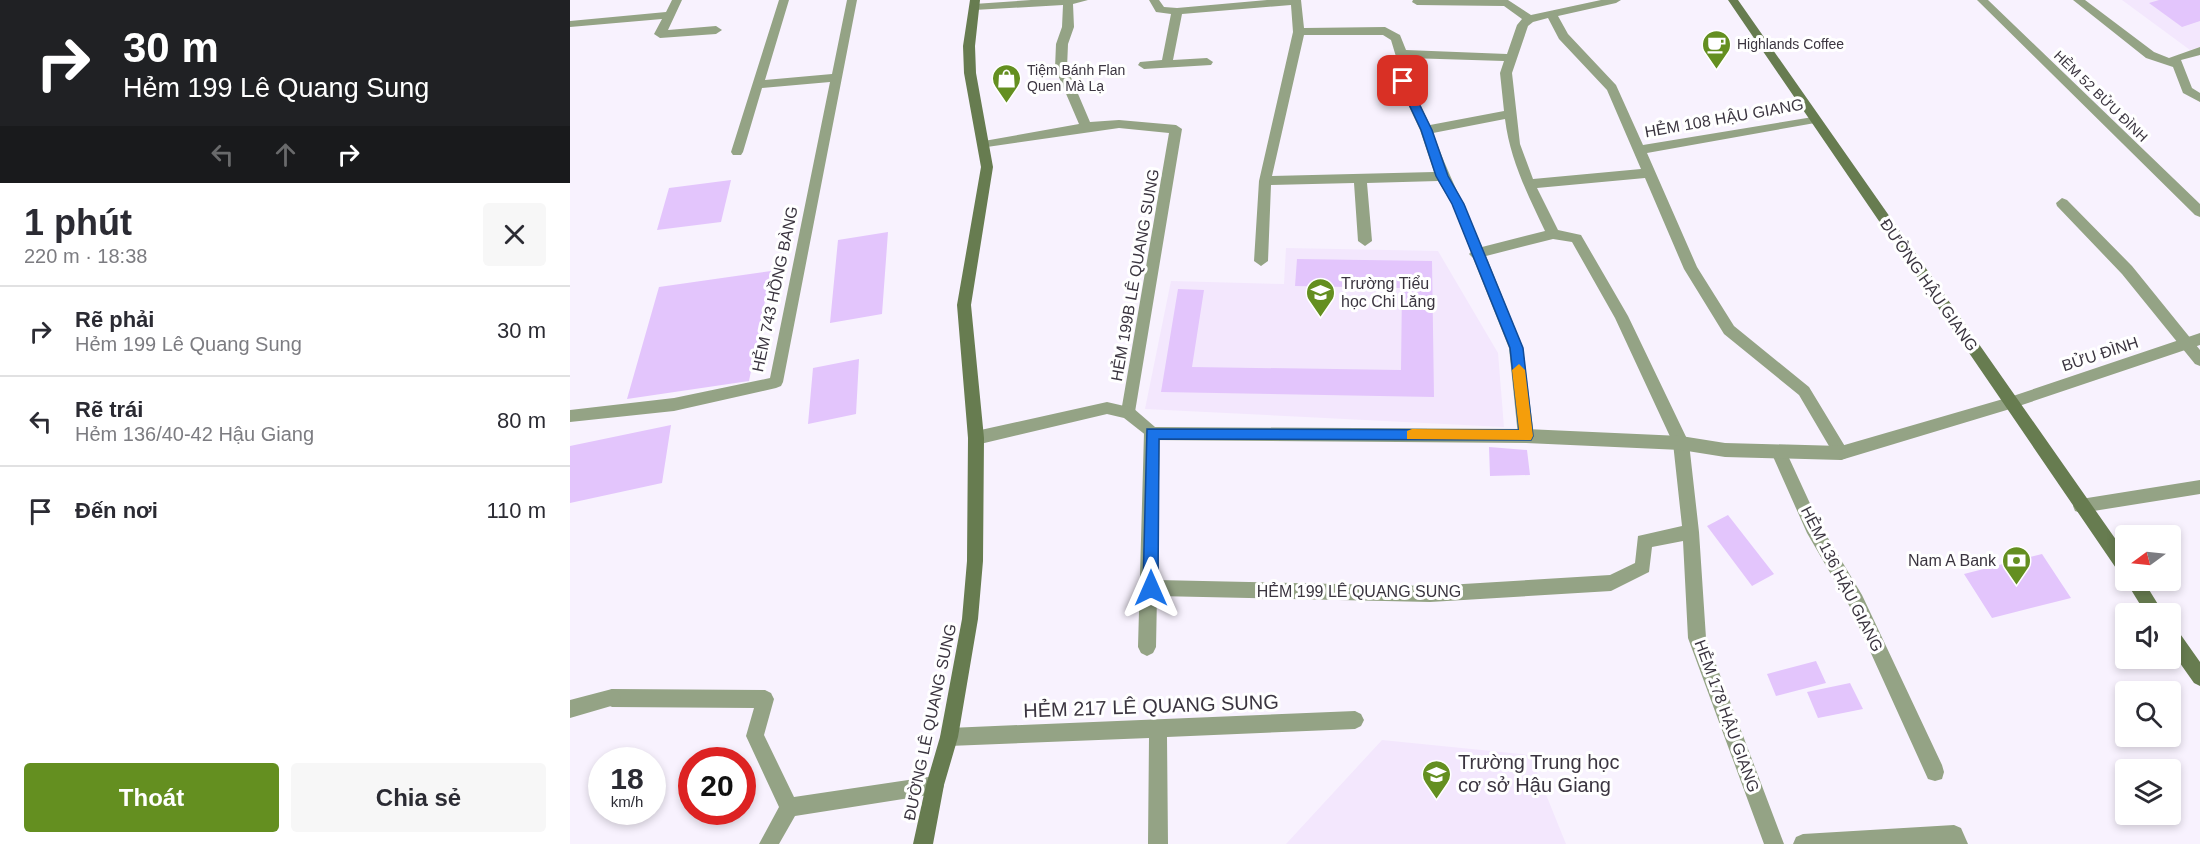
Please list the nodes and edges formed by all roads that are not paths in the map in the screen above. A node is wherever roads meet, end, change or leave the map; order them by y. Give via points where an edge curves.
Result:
1 (677, 0) edge
2 (784, 0) edge
3 (852, 0) edge
4 (1068, 0) edge
5 (1083, 0) edge
6 (1154, 0) edge
7 (1617, 0) edge
8 (1733, 0) edge
9 (1982, 0) edge
10 (2078, 0) edge
11 (1295, 1) edge
12 (1417, 1) edge
13 (974, 4) edge
14 (1574, 4) edge
15 (1177, 11) junction
16 (1416, 14) dead end
17 (1551, 14) junction
18 (669, 15) junction
19 (1529, 19) junction
20 (570, 24) edge
21 (716, 30) dead end
22 (1299, 32) junction
23 (2200, 51) edge
24 (1402, 54) junction
25 (1511, 58) junction
26 (1167, 62) junction
27 (1207, 62) dead end
28 (1144, 65) dead end
29 (2178, 65) junction
30 (837, 76) junction
31 (758, 85) junction
32 (2200, 98) edge
33 (1511, 114) junction
34 (1815, 119) junction
35 (1086, 127) junction
36 (1426, 130) junction
37 (984, 145) junction
38 (1639, 150) junction
39 (737, 152) dead end
40 (1649, 173) junction
41 (1442, 176) junction
42 (1360, 180) junction
43 (1265, 181) junction
44 (1529, 184) junction
45 (2062, 202) dead end
46 (2200, 212) edge
47 (1553, 234) junction
48 (1365, 241) dead end
49 (1476, 254) junction
50 (1261, 261) dead end
51 (2194, 342) edge
52 (2200, 360) edge
53 (2010, 403) junction
54 (1128, 412) junction
55 (570, 416) edge
56 (1152, 433) junction
57 (1526, 436) junction
58 (976, 438) junction
59 (1681, 442) junction
60 (1779, 452) junction
61 (1841, 453) junction
62 (2200, 487) edge
63 (2081, 506) junction
64 (1691, 532) junction
65 (2115, 554) edge
66 (1151, 588) junction
67 (1147, 647) dead end
68 (2181, 650) edge
69 (2200, 677) edge
70 (570, 709) edge
71 (1355, 720) dead end
72 (1158, 729) junction
73 (949, 737) junction
74 (1935, 772) dead end
75 (935, 785) junction
76 (789, 807) junction
77 (1956, 839) edge
78 (769, 844) edge
79 (923, 844) edge
80 (1158, 844) edge
81 (1774, 844) edge
82 (1803, 844) edge

1 - 18 street
2 - 31 street
3 - 30 street, HẺM 743 HỒNG BÀNG
4 - 5 street
4 - 13 street
4 - 35 street via 1068,27 1060,68
6 - 15 street via 1160,10
7 - 14 street
8 - 34 street, ĐƯỜNG HẬU GIANG
9 - 46 street, HẺM 52 BỬU ĐÌNH
10 - 29 street via 2150,55
11 - 15 street
11 - 22 street
12 - 16 street
12 - 19 street via 1507,3
13 - 37 street, ĐƯỜNG LÊ QUANG SUNG via 970,73
14 - 17 street
15 - 26 street
17 - 19 street
17 - 38 street, HẺM 108 HẬU GIANG via 1563,36 1612,88
18 - 20 street
18 - 21 street via 660,34
19 - 25 street
22 - 24 street via 1385,31 1396,38
22 - 43 street
23 - 29 street via 2175,58
24 - 25 street
24 - 36 street via 1403,81
25 - 33 street via 1506,73
26 - 27 street
26 - 28 street
29 - 32 street via 2187,90
30 - 31 street
30 - 55 street, HẺM 743 HỒNG BÀNG via 776,382 717,399 663,408
31 - 39 street
33 - 36 street
33 - 44 street via 1514,144
34 - 38 street, HẺM 108 HẬU GIANG
34 - 53 street, ĐƯỜNG HẬU GIANG
35 - 37 street
35 - 54 street, HẺM 199B LÊ QUANG SUNG via 1119,124 1176,129
36 - 41 street
37 - 58 street, ĐƯỜNG LÊ QUANG SUNG via 987,167 964,305
38 - 40 street, HẺM 108 HẬU GIANG
40 - 44 street
40 - 61 street, HẺM 108 HẬU GIANG via 1691,269 1729,330 1804,391
41 - 42 street
41 - 49 street via 1458,204
42 - 43 street
42 - 48 street
43 - 50 street
44 - 47 street
45 - 51 street
47 - 49 street
47 - 59 street, HẺM 178 HẬU GIANG via 1576,238 1621,316
49 - 57 street via 1516,348
51 - 52 street
51 - 53 street, BỬU ĐÌNH
53 - 61 street
53 - 63 street, ĐƯỜNG HẬU GIANG
54 - 56 street
54 - 58 street via 1107,408
56 - 57 street
56 - 66 street
57 - 59 street
58 - 73 street, ĐƯỜNG LÊ QUANG SUNG via 975,561 970,619
59 - 60 street via 1725,450
59 - 64 street, HẺM 178 HẬU GIANG
60 - 61 street
60 - 74 street, HẺM 136 HẬU GIANG via 1813,528 1856,601
62 - 63 street
63 - 65 street, ĐƯỜNG HẬU GIANG
64 - 66 street, HẺM 199 LÊ QUANG SUNG via 1644,541 1644,567 1611,583 1430,594
64 - 81 street, HẺM 178 HẬU GIANG via 1697,638
66 - 67 street
68 - 69 street
70 - 76 street via 612,698 765,699 755,736
71 - 72 street, HẺM 217 LÊ QUANG SUNG
72 - 73 street, HẺM 217 LÊ QUANG SUNG
72 - 80 street
73 - 75 street, ĐƯỜNG LÊ QUANG SUNG
75 - 76 street
75 - 79 street, ĐƯỜNG LÊ QUANG SUNG
76 - 78 street
77 - 82 street

